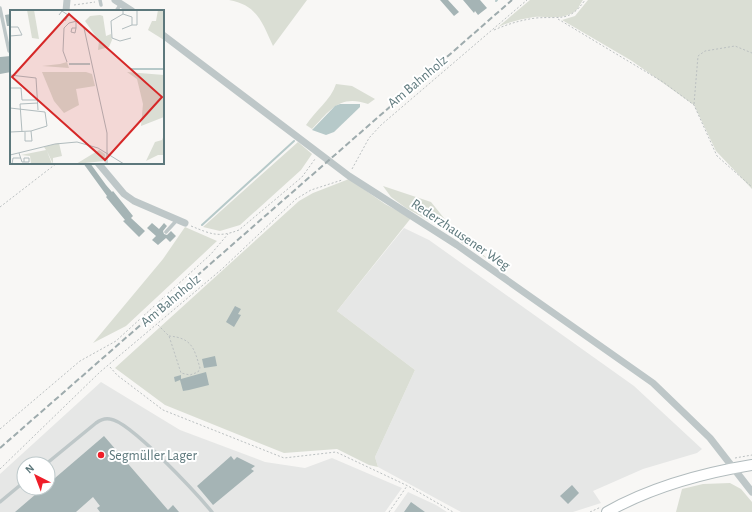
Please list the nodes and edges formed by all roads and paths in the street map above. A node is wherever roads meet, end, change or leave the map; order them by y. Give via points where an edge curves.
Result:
1 (527, 0) edge
2 (585, 0) edge
3 (100, 2) edge
4 (118, 2) edge
5 (0, 8) edge
6 (67, 8) edge
7 (130, 10) edge
8 (558, 19) junction
9 (491, 31) junction
10 (164, 36) edge
11 (9, 38) edge
12 (9, 51) dead end
13 (752, 53) edge
14 (694, 105) junction
15 (320, 152) junction
16 (56, 164) edge
17 (99, 164) edge
18 (350, 176) junction
19 (752, 187) edge
20 (0, 207) edge
21 (177, 220) junction
22 (185, 223) joint
23 (166, 232) dead end
24 (228, 234) junction
25 (158, 325) junction
26 (169, 336) junction
27 (109, 366) junction
28 (0, 429) edge
29 (752, 455) edge
30 (56, 456) edge
31 (729, 464) junction
32 (752, 465) edge
33 (0, 469) edge
34 (408, 486) junction
35 (16, 489) edge
36 (752, 492) edge
37 (0, 502) edge
38 (210, 511) edge
39 (389, 512) edge
40 (453, 512) edge
41 (607, 512) edge

1 - 9 path, Am Bahnholz
2 - 8 path via 578,11
3 - 6 path
4 - 7 street
5 - 11 lane
8 - 9 path via 537,18 513,22
8 - 14 path via 663,82
9 - 18 path, Am Bahnholz via 380,125 369,138
10 - 15 street, Rederzhausener Weg
11 - 12 lane
13 - 14 path via 735,46 705,51 698,56
14 - 19 path via 717,156
15 - 18 street, Rederzhausener Weg
15 - 24 path via 302,177 239,230
16 - 20 path
17 - 21 street via 124,194
18 - 25 path, Am Bahnholz via 311,190 296,199
18 - 31 street, Rederzhausener Weg via 457,245 653,383 710,438
21 - 22 street
21 - 23 lane
22 - 24 path via 211,235
24 - 28 path via 211,254 116,341 80,361
25 - 26 path
25 - 27 path, Am Bahnholz
26 - 26 path via 181,373 190,375 198,372 200,368 189,342 185,338
27 - 33 path, Am Bahnholz
27 - 34 path via 117,376 163,410 284,458 336,452
29 - 31 path
30 - 38 lane via 96,423 104,419 116,420 160,457
31 - 32 main road
31 - 36 street, Rederzhausener Weg
31 - 41 main road
34 - 39 path
34 - 40 path
35 - 37 lane

